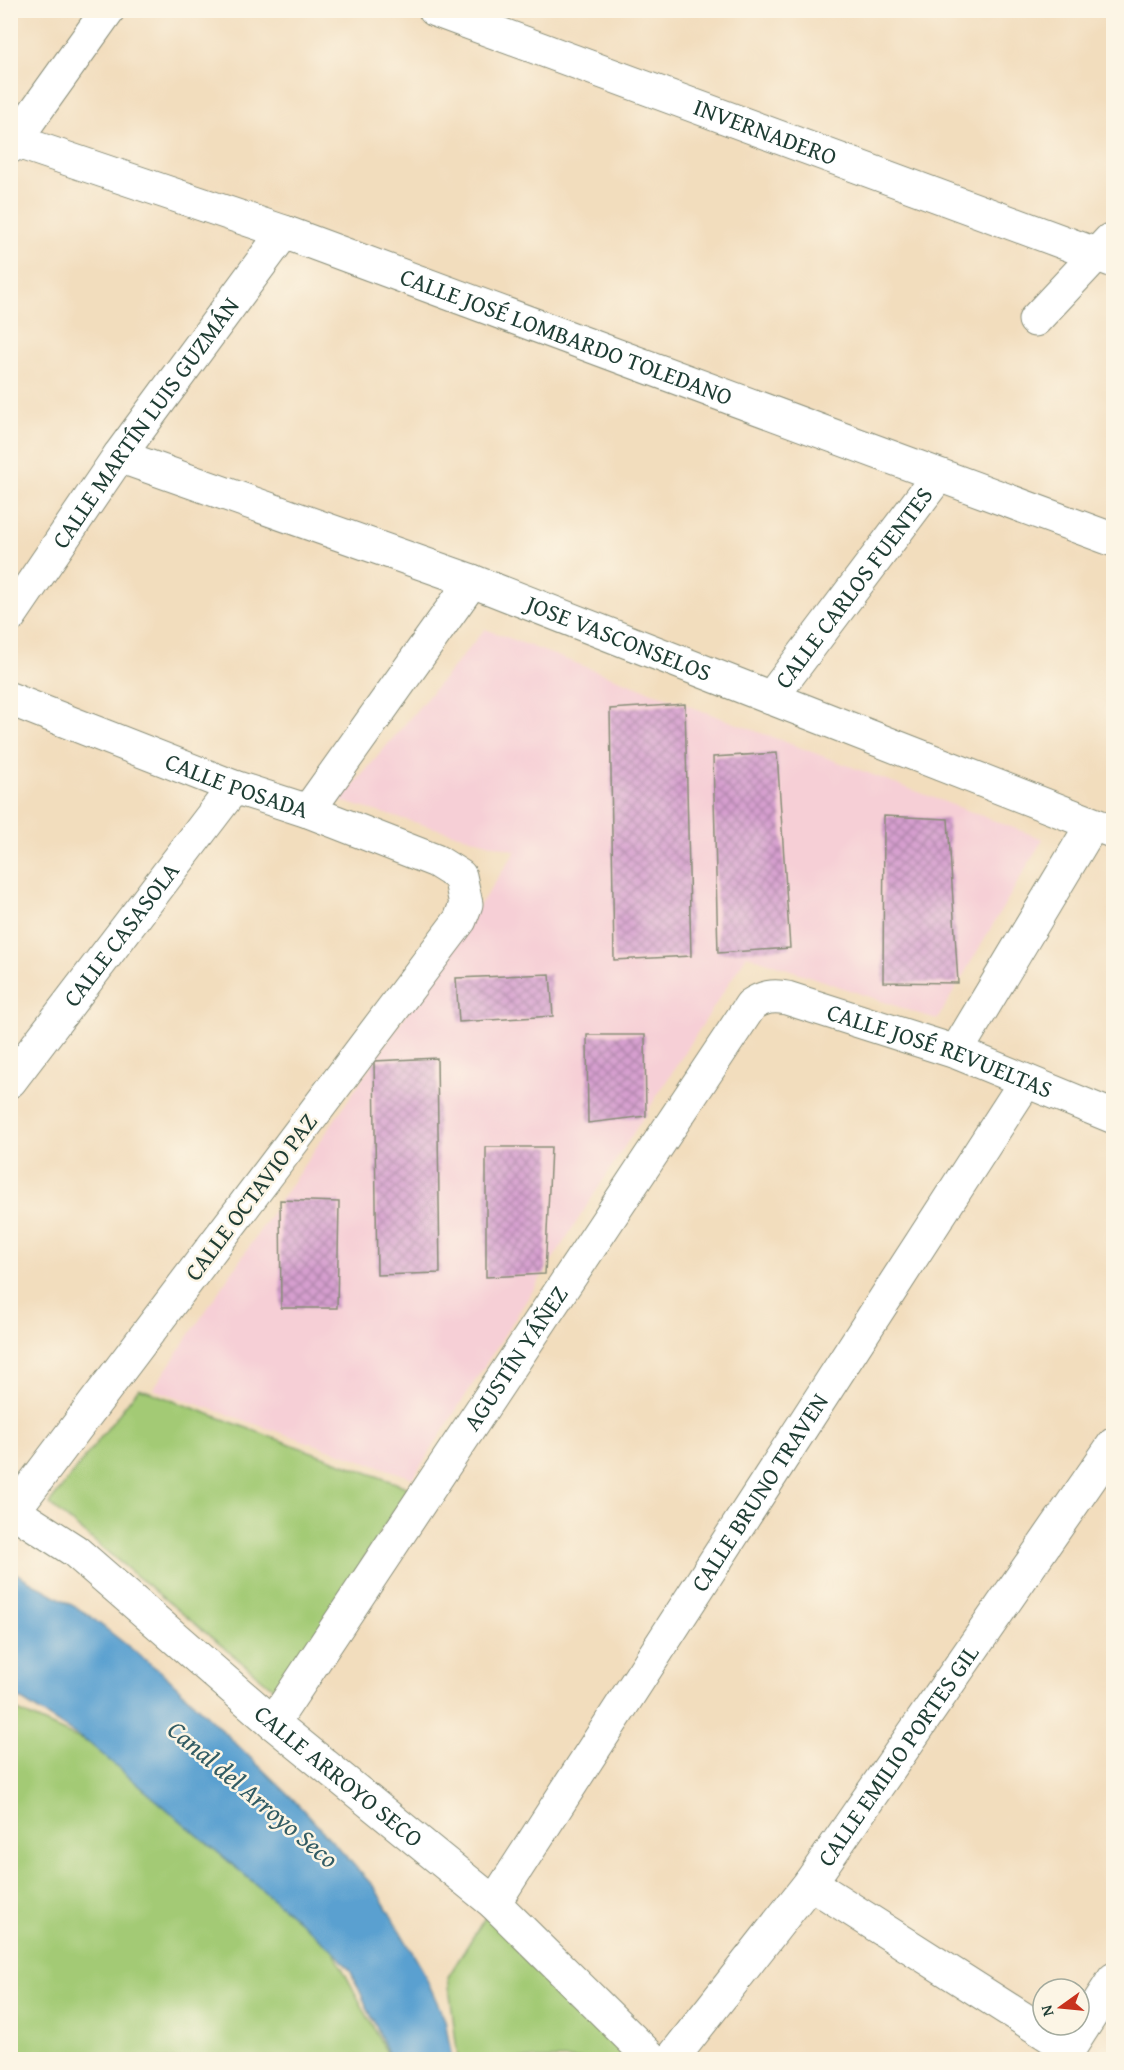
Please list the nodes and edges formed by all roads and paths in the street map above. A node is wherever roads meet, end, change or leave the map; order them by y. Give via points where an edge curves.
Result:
1 (108, 10) edge
2 (445, 12) edge
3 (13, 144) edge
4 (284, 232) junction
5 (1108, 250) edge
6 (1035, 320) dead end
7 (119, 456) junction
8 (938, 476) junction
9 (1113, 540) edge
10 (472, 581) junction
11 (10, 616) edge
12 (771, 698) junction
13 (10, 699) edge
14 (234, 787) junction
15 (308, 811) junction
16 (1102, 828) edge
17 (460, 876) joint
18 (763, 998) joint
19 (956, 1052) junction
20 (10, 1081) edge
21 (1026, 1082) junction
22 (1113, 1117) edge
23 (1113, 1444) edge
24 (12, 1509) edge
25 (273, 1723) junction
26 (810, 1883) junction
27 (494, 1903) junction
28 (1113, 1979) edge
29 (1066, 2054) edge
30 (653, 2060) edge
31 (671, 2060) edge

1 - 3 street
2 - 5 street, INVERNADERO
3 - 4 street, CALLE JOSÉ LOMBARDO TOLEDANO
4 - 7 street, CALLE MARTÍN LUIS GUZMÁN
4 - 8 street, CALLE JOSÉ LOMBARDO TOLEDANO
5 - 6 street
7 - 10 street, JOSE VASCONSELOS
7 - 11 street, CALLE MARTÍN LUIS GUZMÁN
8 - 9 street, CALLE JOSÉ LOMBARDO TOLEDANO
8 - 12 street, CALLE CARLOS FUENTES
10 - 12 street, JOSE VASCONSELOS
10 - 15 street
12 - 16 street, JOSE VASCONSELOS
13 - 14 street, CALLE POSADA
14 - 15 street, CALLE POSADA
14 - 20 street, CALLE CASASOLA
15 - 17 street, CALLE POSADA via 436,861
16 - 19 street
17 - 24 street, CALLE OCTAVIO PAZ via 466,904 460,920
18 - 19 street, CALLE JOSÉ REVUELTAS via 787,998
18 - 25 street, AGUSTÍN YÁÑEZ via 744,1013
19 - 21 street, CALLE JOSÉ REVUELTAS
21 - 22 street, CALLE JOSÉ REVUELTAS
21 - 27 street, CALLE BRUNO TRAVEN
23 - 26 street, CALLE EMILIO PORTES GIL
24 - 25 street, CALLE ARROYO SECO via 75,1551
25 - 27 street, CALLE ARROYO SECO
26 - 29 street
26 - 31 street, CALLE EMILIO PORTES GIL
27 - 30 street, CALLE ARROYO SECO
28 - 29 street

